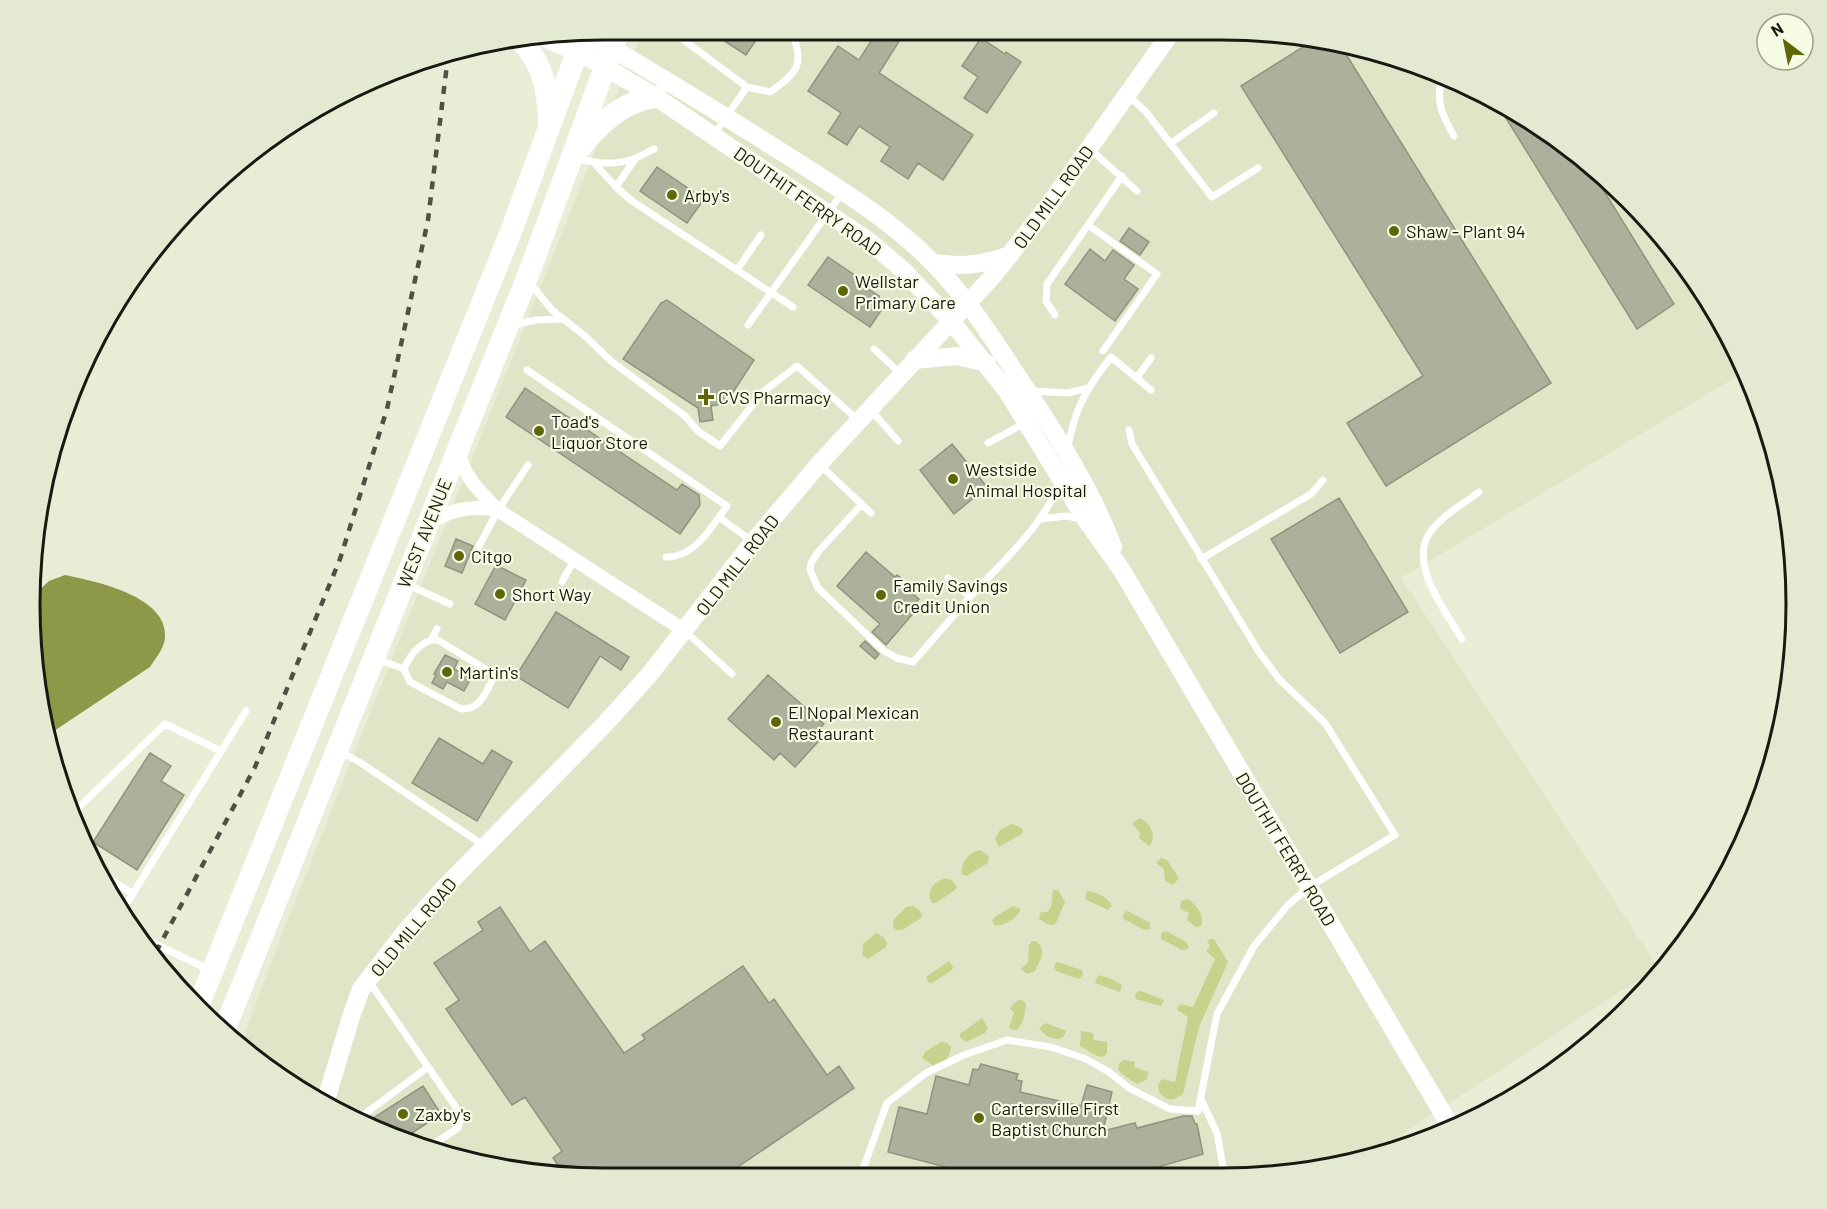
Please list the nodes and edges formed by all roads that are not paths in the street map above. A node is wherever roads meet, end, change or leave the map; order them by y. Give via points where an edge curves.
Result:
1 (681, 40) edge
2 (794, 40) edge
3 (1166, 40) edge
4 (582, 41) edge
5 (591, 41) edge
6 (525, 46) edge
7 (612, 48) edge
8 (1441, 84) edge
9 (747, 87) junction
10 (1127, 94) junction
11 (656, 97) junction
12 (1214, 112) dead end
13 (727, 117) junction
14 (549, 132) junction
15 (713, 136) junction
16 (1454, 136) dead end
17 (1171, 143) junction
18 (1089, 148) junction
19 (654, 149) dead end
20 (635, 159) junction
21 (584, 160) junction
22 (1258, 168) dead end
23 (1122, 176) junction
24 (616, 187) junction
25 (843, 191) junction
26 (1137, 192) dead end
27 (828, 213) junction
28 (1088, 225) junction
29 (761, 235) dead end
30 (1010, 255) junction
31 (934, 263) junction
32 (736, 270) junction
33 (527, 278) junction
34 (771, 292) junction
35 (967, 304) junction
36 (793, 307) dead end
37 (1055, 315) dead end
38 (563, 319) junction
39 (951, 321) junction
40 (748, 325) dead end
41 (507, 327) junction
42 (1095, 345) dead end
43 (874, 349) dead end
44 (1103, 351) junction
45 (1111, 357) junction
46 (1151, 358) dead end
47 (914, 360) junction
48 (987, 363) junction
49 (527, 370) dead end
50 (901, 374) junction
51 (1137, 377) junction
52 (1088, 388) junction
53 (1027, 390) junction
54 (1151, 390) dead end
55 (864, 414) junction
56 (1027, 422) junction
57 (1129, 430) dead end
58 (898, 441) dead end
59 (988, 443) dead end
60 (458, 448) junction
61 (1067, 452) junction
62 (819, 464) junction
63 (528, 465) dead end
64 (1061, 478) junction
65 (1323, 480) dead end
66 (1479, 492) dead end
67 (861, 505) junction
68 (498, 510) junction
69 (871, 513) dead end
70 (719, 518) junction
71 (1041, 519) junction
72 (1086, 520) junction
73 (428, 524) junction
74 (753, 542) junction
75 (478, 548) dead end
76 (666, 557) dead end
77 (1201, 559) junction
78 (574, 560) junction
79 (1121, 570) junction
80 (948, 579) dead end
81 (562, 582) dead end
82 (404, 583) junction
83 (970, 597) junction
84 (450, 604) dead end
85 (437, 629) dead end
86 (684, 631) junction
87 (1462, 639) dead end
88 (435, 640) junction
89 (374, 658) junction
90 (404, 669) junction
91 (732, 675) dead end
92 (246, 711) dead end
93 (337, 750) junction
94 (221, 751) junction
95 (78, 808) edge
96 (485, 847) junction
97 (114, 882) edge
98 (1309, 887) junction
99 (133, 894) junction
100 (127, 903) edge
101 (154, 943) edge
102 (212, 971) junction
103 (368, 980) junction
104 (201, 998) edge
105 (227, 1023) edge
106 (428, 1067) junction
107 (327, 1096) edge
108 (1201, 1099) junction
109 (364, 1114) edge
110 (1448, 1121) edge
111 (436, 1143) edge
112 (862, 1168) edge
113 (1223, 1168) edge

1 - 9 lane
2 - 9 lane via 799,49 798,66 787,80 770,92
3 - 10 street, OLD MILL ROAD
4 - 14 main road, WEST AVENUE
5 - 7 main road
6 - 14 main road via 543,77
7 - 11 street, DOUTHIT FERRY ROAD
7 - 13 street, DOUTHIT FERRY ROAD
7 - 21 main road, WEST AVENUE
8 - 16 lane via 1442,116
9 - 13 lane
10 - 17 lane
10 - 18 street, OLD MILL ROAD
11 - 15 street, DOUTHIT FERRY ROAD
11 - 21 main road via 611,116 593,132
12 - 17 lane
13 - 15 lane
13 - 25 street, DOUTHIT FERRY ROAD
14 - 102 main road, WEST AVENUE
15 - 27 street, DOUTHIT FERRY ROAD
17 - 22 lane via 1212,197
18 - 23 lane
18 - 30 street, OLD MILL ROAD
19 - 20 lane
20 - 21 lane via 613,163
20 - 24 lane
21 - 24 lane
21 - 33 main road, WEST AVENUE
23 - 26 lane
23 - 28 lane
24 - 32 lane
25 - 27 lane
25 - 31 street, DOUTHIT FERRY ROAD
27 - 34 lane
27 - 39 street, DOUTHIT FERRY ROAD via 889,257
28 - 37 lane via 1047,284 1046,301
28 - 44 lane via 1157,274
29 - 32 lane
30 - 31 street via 964,266
30 - 35 street, OLD MILL ROAD
31 - 35 street, DOUTHIT FERRY ROAD
32 - 34 lane
33 - 38 lane via 543,301
33 - 41 main road, WEST AVENUE
34 - 36 lane
34 - 40 lane
35 - 39 street, OLD MILL ROAD
35 - 53 street, DOUTHIT FERRY ROAD
38 - 41 lane
38 - 55 lane via 720,446 764,392 797,366
39 - 47 street, OLD MILL ROAD
39 - 48 street, DOUTHIT FERRY ROAD
41 - 60 main road, WEST AVENUE
42 - 44 lane
43 - 50 lane
44 - 45 lane
45 - 51 lane
45 - 52 lane
46 - 51 lane
47 - 48 street via 957,356
47 - 50 street, OLD MILL ROAD
48 - 56 street, DOUTHIT FERRY ROAD
49 - 70 lane via 728,506
50 - 55 street, OLD MILL ROAD
51 - 54 lane
52 - 53 lane via 1055,394
52 - 61 lane via 1079,405
53 - 61 street, DOUTHIT FERRY ROAD
55 - 58 lane
55 - 62 street, OLD MILL ROAD
56 - 59 lane
56 - 64 street, DOUTHIT FERRY ROAD
57 - 77 lane via 1132,444
60 - 68 street via 467,475
60 - 73 main road, WEST AVENUE
61 - 79 street, DOUTHIT FERRY ROAD via 1103,521
62 - 67 lane
62 - 74 street, OLD MILL ROAD
63 - 68 lane
64 - 71 lane
64 - 72 street, DOUTHIT FERRY ROAD
65 - 77 lane via 1311,494
66 - 87 lane via 1428,535 1422,554 1428,580
67 - 69 lane
67 - 83 lane via 818,552 810,570 818,588 884,651 913,662
68 - 73 street via 463,508
68 - 75 lane
68 - 78 street
70 - 74 lane
70 - 76 lane via 692,550
71 - 72 lane via 1066,516
71 - 83 lane
72 - 79 street, DOUTHIT FERRY ROAD
73 - 82 main road, WEST AVENUE
74 - 86 street, OLD MILL ROAD
77 - 98 lane via 1268,666 1325,723 1395,835
78 - 81 lane
78 - 86 street
79 - 98 street, DOUTHIT FERRY ROAD
80 - 83 lane
82 - 84 lane
82 - 89 main road, WEST AVENUE
85 - 88 lane
86 - 91 lane
86 - 96 street, OLD MILL ROAD via 604,725
88 - 90 lane via 419,646
88 - 90 lane via 495,675 478,705 470,710 461,709 410,682
89 - 90 lane
89 - 93 main road, WEST AVENUE
92 - 94 lane
93 - 96 lane
93 - 105 main road, WEST AVENUE
94 - 95 lane via 165,724
94 - 99 lane
96 - 103 street, OLD MILL ROAD via 405,932
97 - 99 lane
98 - 108 lane via 1288,905 1254,946 1217,1014
98 - 110 street, DOUTHIT FERRY ROAD
99 - 100 lane
101 - 102 lane
102 - 104 main road, WEST AVENUE
103 - 106 lane
103 - 107 street, OLD MILL ROAD via 351,1017
106 - 109 lane
106 - 111 lane via 461,1118 458,1128
108 - 112 lane via 1198,1111 1170,1109 1086,1059 1051,1047 1007,1040 963,1054 926,1073 887,1103
108 - 113 lane via 1217,1133

